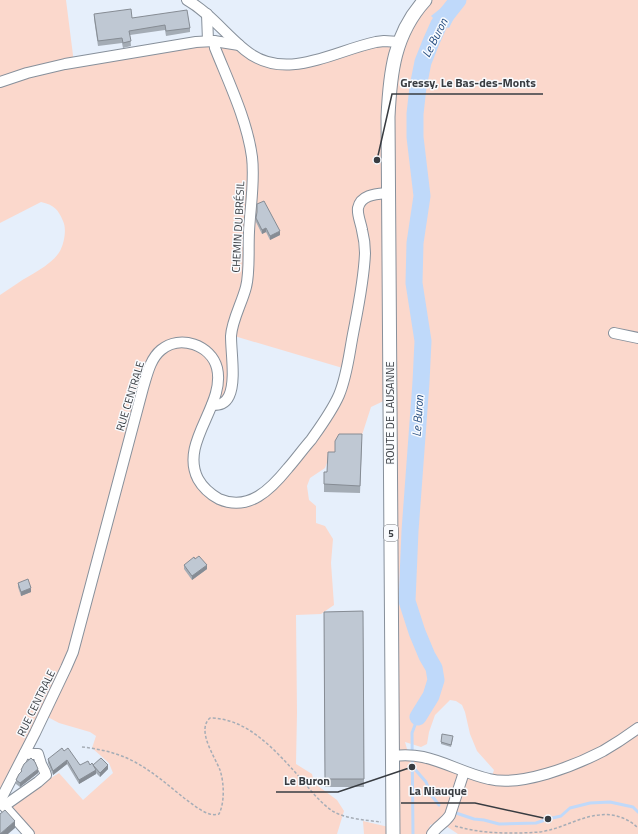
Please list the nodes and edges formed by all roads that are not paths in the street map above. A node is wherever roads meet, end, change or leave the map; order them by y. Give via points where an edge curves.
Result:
1 (187, 0) edge
2 (425, 0) edge
3 (207, 14) junction
4 (211, 41) junction
5 (399, 42) junction
6 (239, 45) junction
7 (0, 82) edge
8 (388, 193) junction
9 (614, 333) dead end
10 (638, 338) edge
11 (212, 405) junction
12 (638, 728) edge
13 (25, 753) junction
14 (398, 756) junction
15 (464, 772) junction
16 (1, 803) edge
17 (393, 829) edge
18 (29, 834) edge
19 (432, 834) edge

1 - 3 street
2 - 5 main road, ROUTE DE LAUSANNE / 5 via 414,13
3 - 4 street
3 - 6 street
4 - 6 street
4 - 7 street via 65,64
4 - 11 street, CHEMIN DU BRÉSIL via 234,96 252,160 246,286 231,335 230,392 224,403
5 - 6 street via 384,40 309,61 283,65 263,61
5 - 8 main road, ROUTE DE LAUSANNE / 5 via 389,92
8 - 11 street, RUE CENTRALE via 370,196 358,207 365,248 364,268 346,369 338,396 321,425 294,461 275,484 257,498 240,502 223,500 208,492 197,477 194,452
8 - 14 main road, ROUTE DE LAUSANNE / 5
9 - 10 street
11 - 13 street, RUE CENTRALE via 218,377 214,360 209,354 195,344 186,343 168,345 161,350 148,371 73,652
12 - 15 street via 603,751 543,774 507,781 490,780
13 - 16 street, RUE CENTRALE
13 - 16 street via 38,754 46,775
14 - 15 street via 422,757
14 - 17 main road, ROUTE DE LAUSANNE / 5
15 - 19 street via 450,814
16 - 18 street

